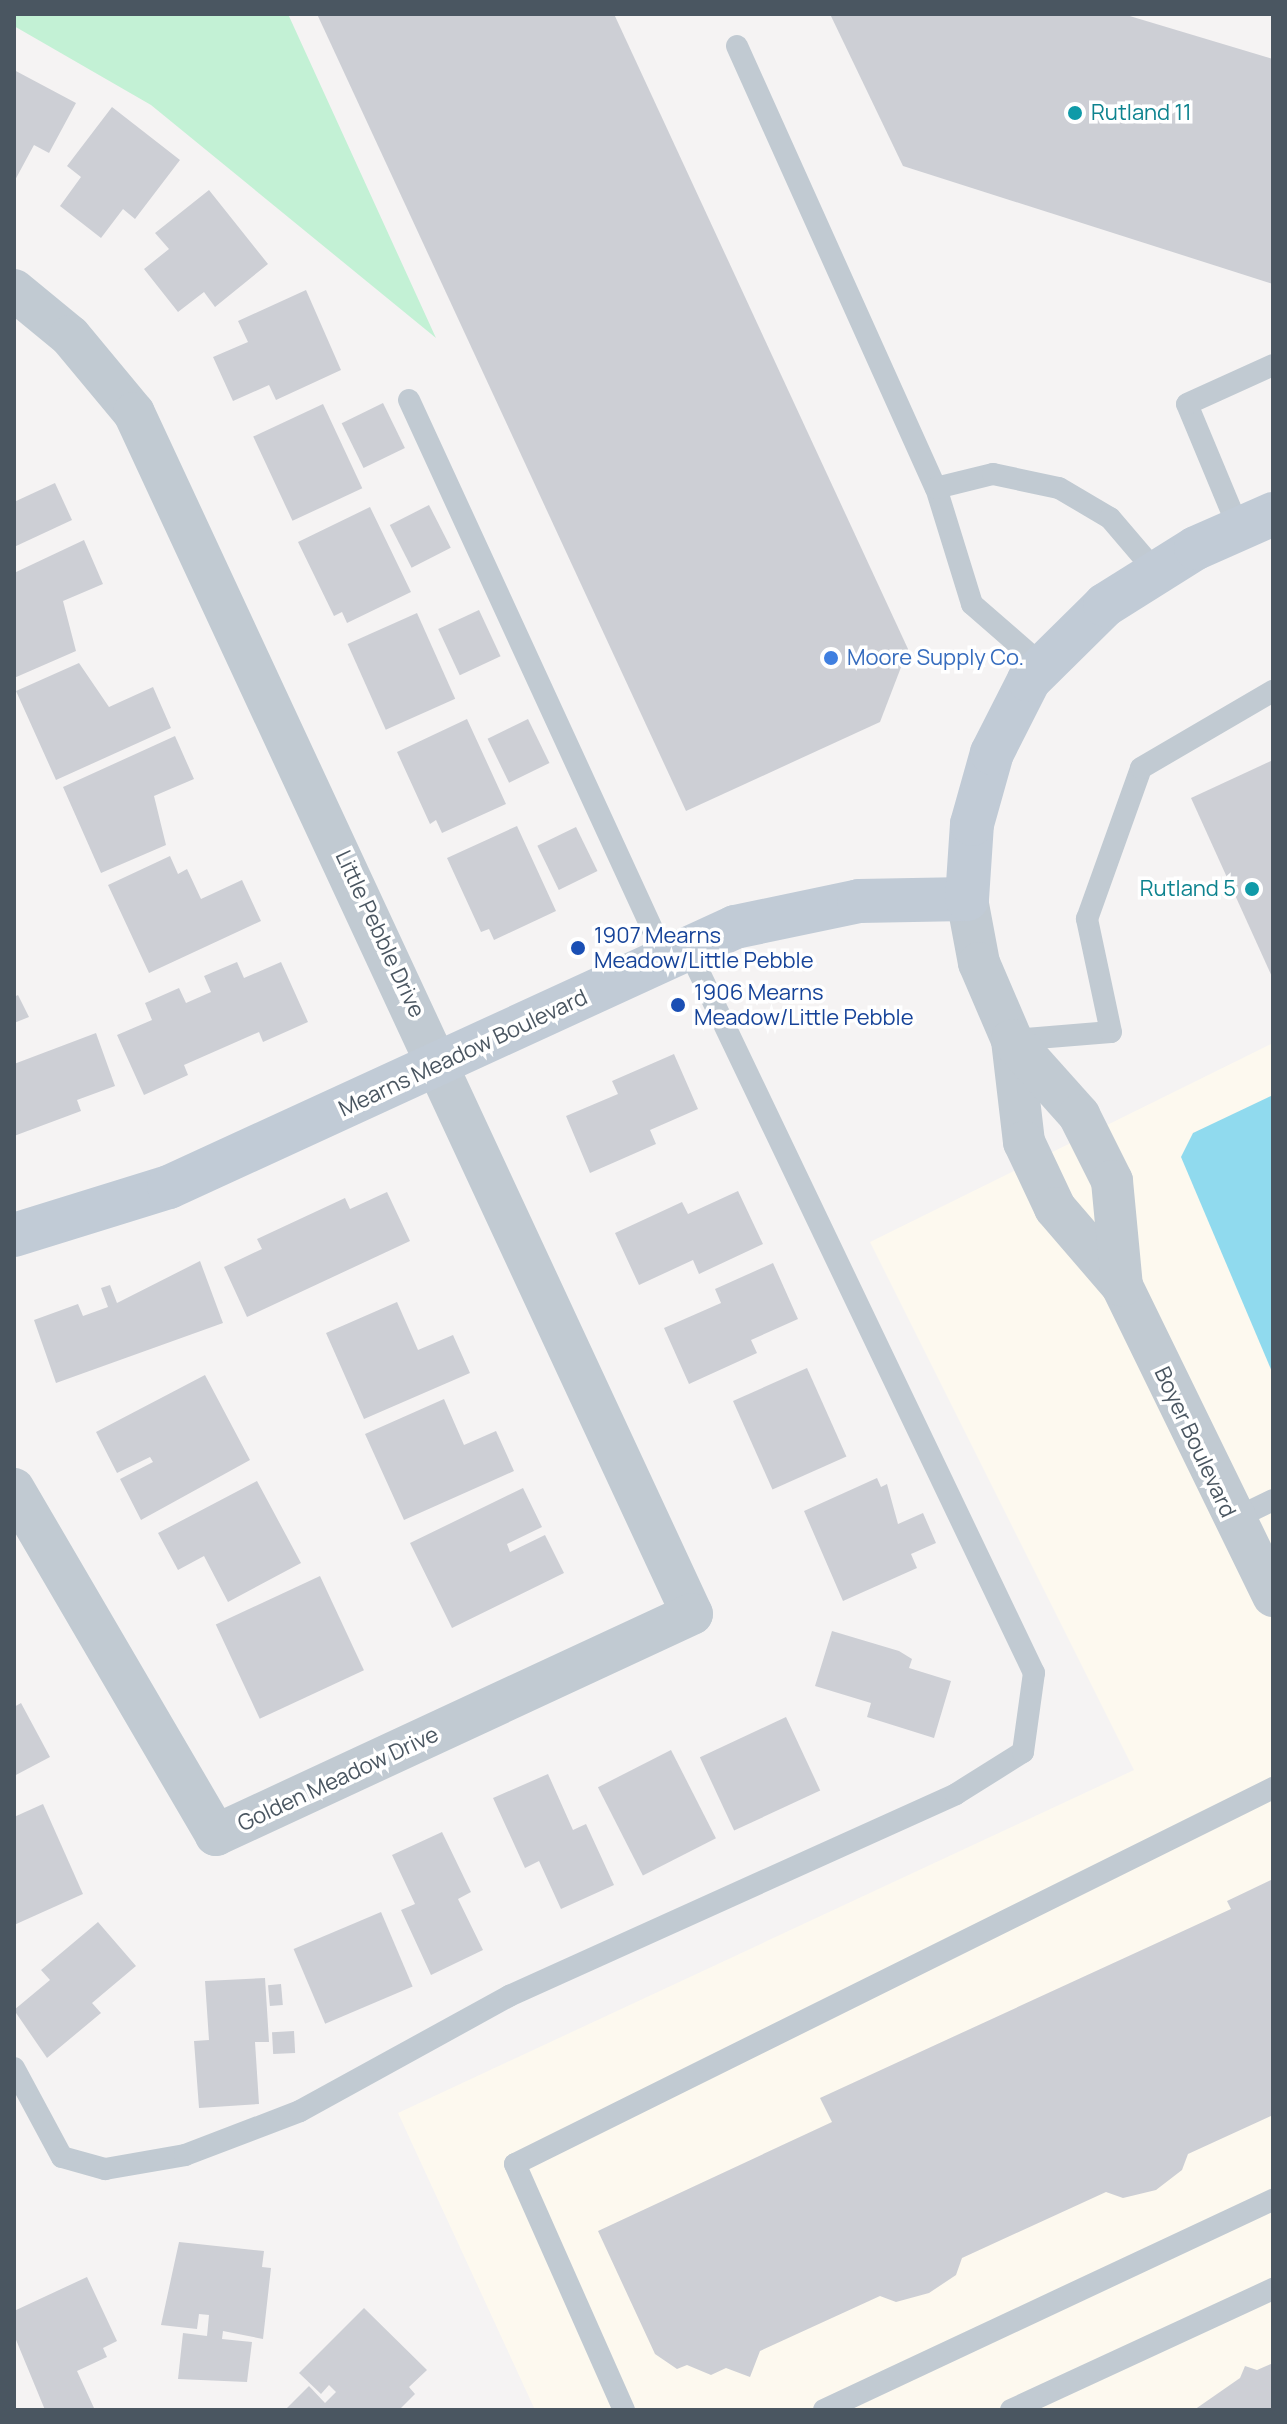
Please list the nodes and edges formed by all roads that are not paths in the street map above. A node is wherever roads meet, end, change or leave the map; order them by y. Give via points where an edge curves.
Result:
1 (737, 46) dead end
2 (14, 290) edge
3 (1273, 365) edge
4 (409, 400) dead end
5 (936, 488) junction
6 (1256, 521) edge
7 (1157, 573) junction
8 (1043, 666) junction
9 (1273, 691) edge
10 (967, 899) junction
11 (677, 954) junction
12 (1012, 1040) junction
13 (441, 1064) junction
14 (14, 1235) edge
15 (1122, 1286) junction
16 (14, 1489) edge
17 (1273, 1500) edge
18 (1232, 1520) junction
19 (1273, 1596) edge
20 (692, 1614) joint
21 (1273, 1788) edge
22 (14, 2068) edge
23 (1273, 2200) edge
24 (1273, 2289) edge
25 (624, 2410) edge
26 (824, 2410) edge
27 (1011, 2410) edge

1 - 5 lane
2 - 13 street, Little Pebble Drive via 70,336 134,413
3 - 6 lane via 1187,404
4 - 11 lane
5 - 7 lane via 993,474 1059,488 1110,518
5 - 8 lane via 972,604
6 - 7 street, Boyer Boulevard
7 - 8 street, Boyer Boulevard via 1105,605
8 - 10 street, Boyer Boulevard via 992,753 972,824
9 - 12 lane via 1141,768 1087,919 1111,1032
10 - 11 street, Mearns Meadow Boulevard via 859,901 735,927
10 - 12 street, Boyer Boulevard via 979,963
11 - 13 street, Mearns Meadow Boulevard
11 - 22 lane via 1034,1673 1023,1752 956,1794 509,1996 300,2111 185,2155 105,2169 62,2157
12 - 15 street, Boyer Boulevard via 1024,1142 1055,1208
12 - 15 street, Boyer Boulevard via 1079,1115 1112,1181
13 - 14 street, Mearns Meadow Boulevard via 169,1187
13 - 20 street, Little Pebble Drive
15 - 18 street, Boyer Boulevard
16 - 20 street, Golden Meadow Drive via 216,1835
17 - 18 lane
18 - 19 street, Boyer Boulevard
21 - 25 lane via 515,2164
23 - 26 lane
24 - 27 lane

